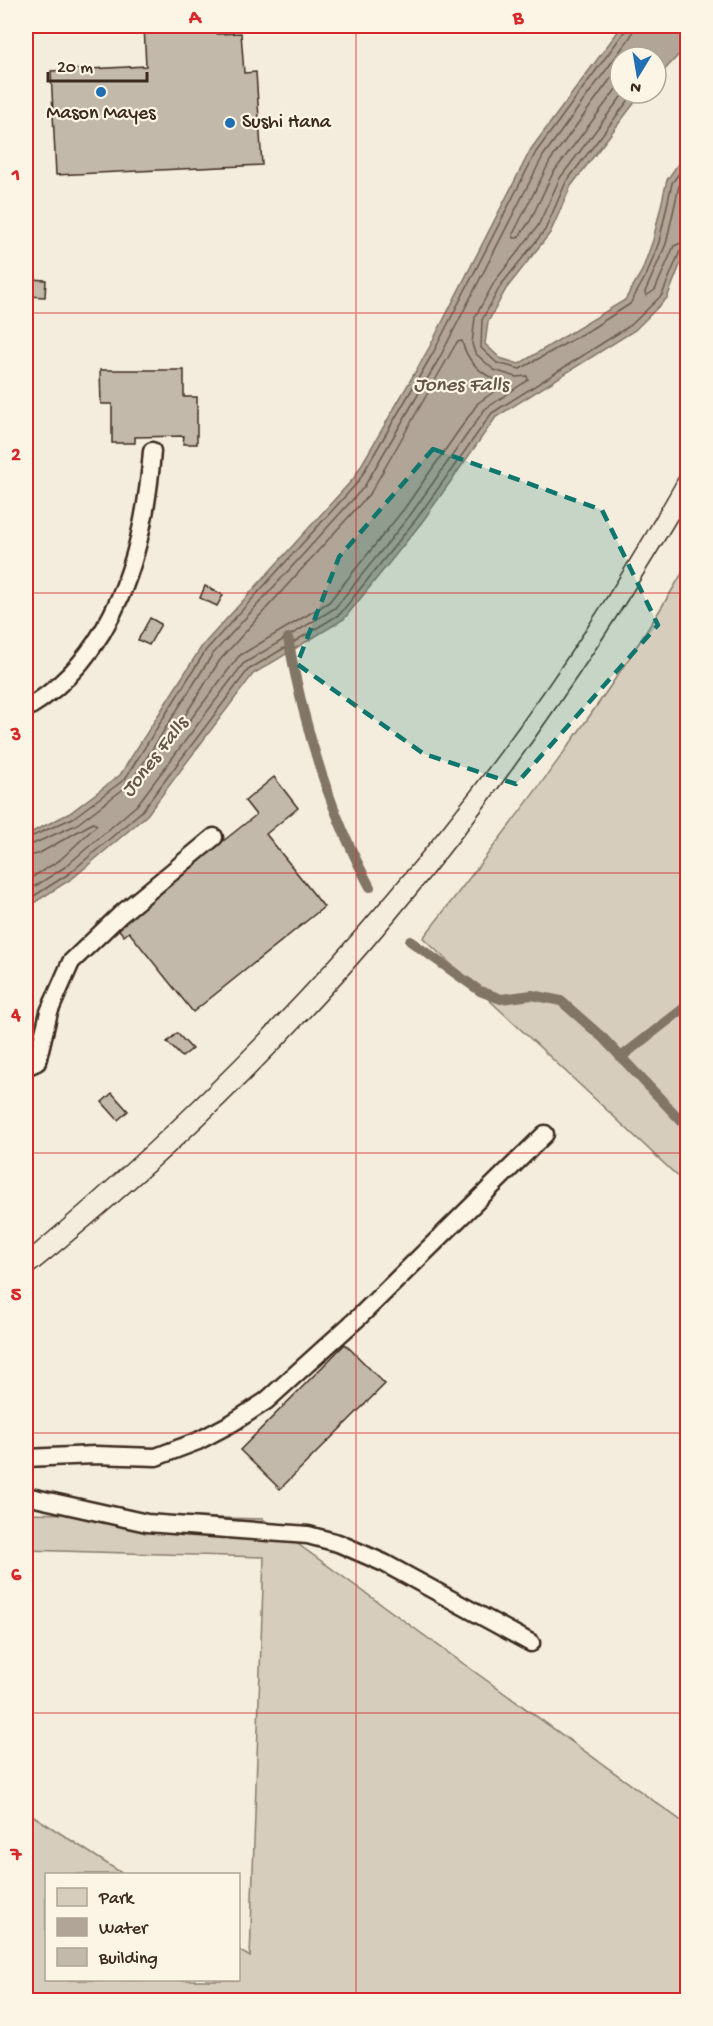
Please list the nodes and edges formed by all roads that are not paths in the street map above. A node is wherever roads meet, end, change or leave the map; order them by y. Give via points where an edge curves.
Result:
1 (152, 450) dead end
2 (26, 709) edge
3 (214, 837) dead end
4 (26, 1067) edge
5 (545, 1134) dead end
6 (26, 1458) edge
7 (26, 1496) edge
8 (531, 1643) dead end

1 - 2 lane via 143,524 122,595 100,634 73,669 45,697
3 - 4 lane via 120,915 71,962 49,1012 38,1062
5 - 6 lane via 360,1316 266,1401 232,1423 156,1457
7 - 8 lane via 147,1523 308,1535 338,1543 384,1563

